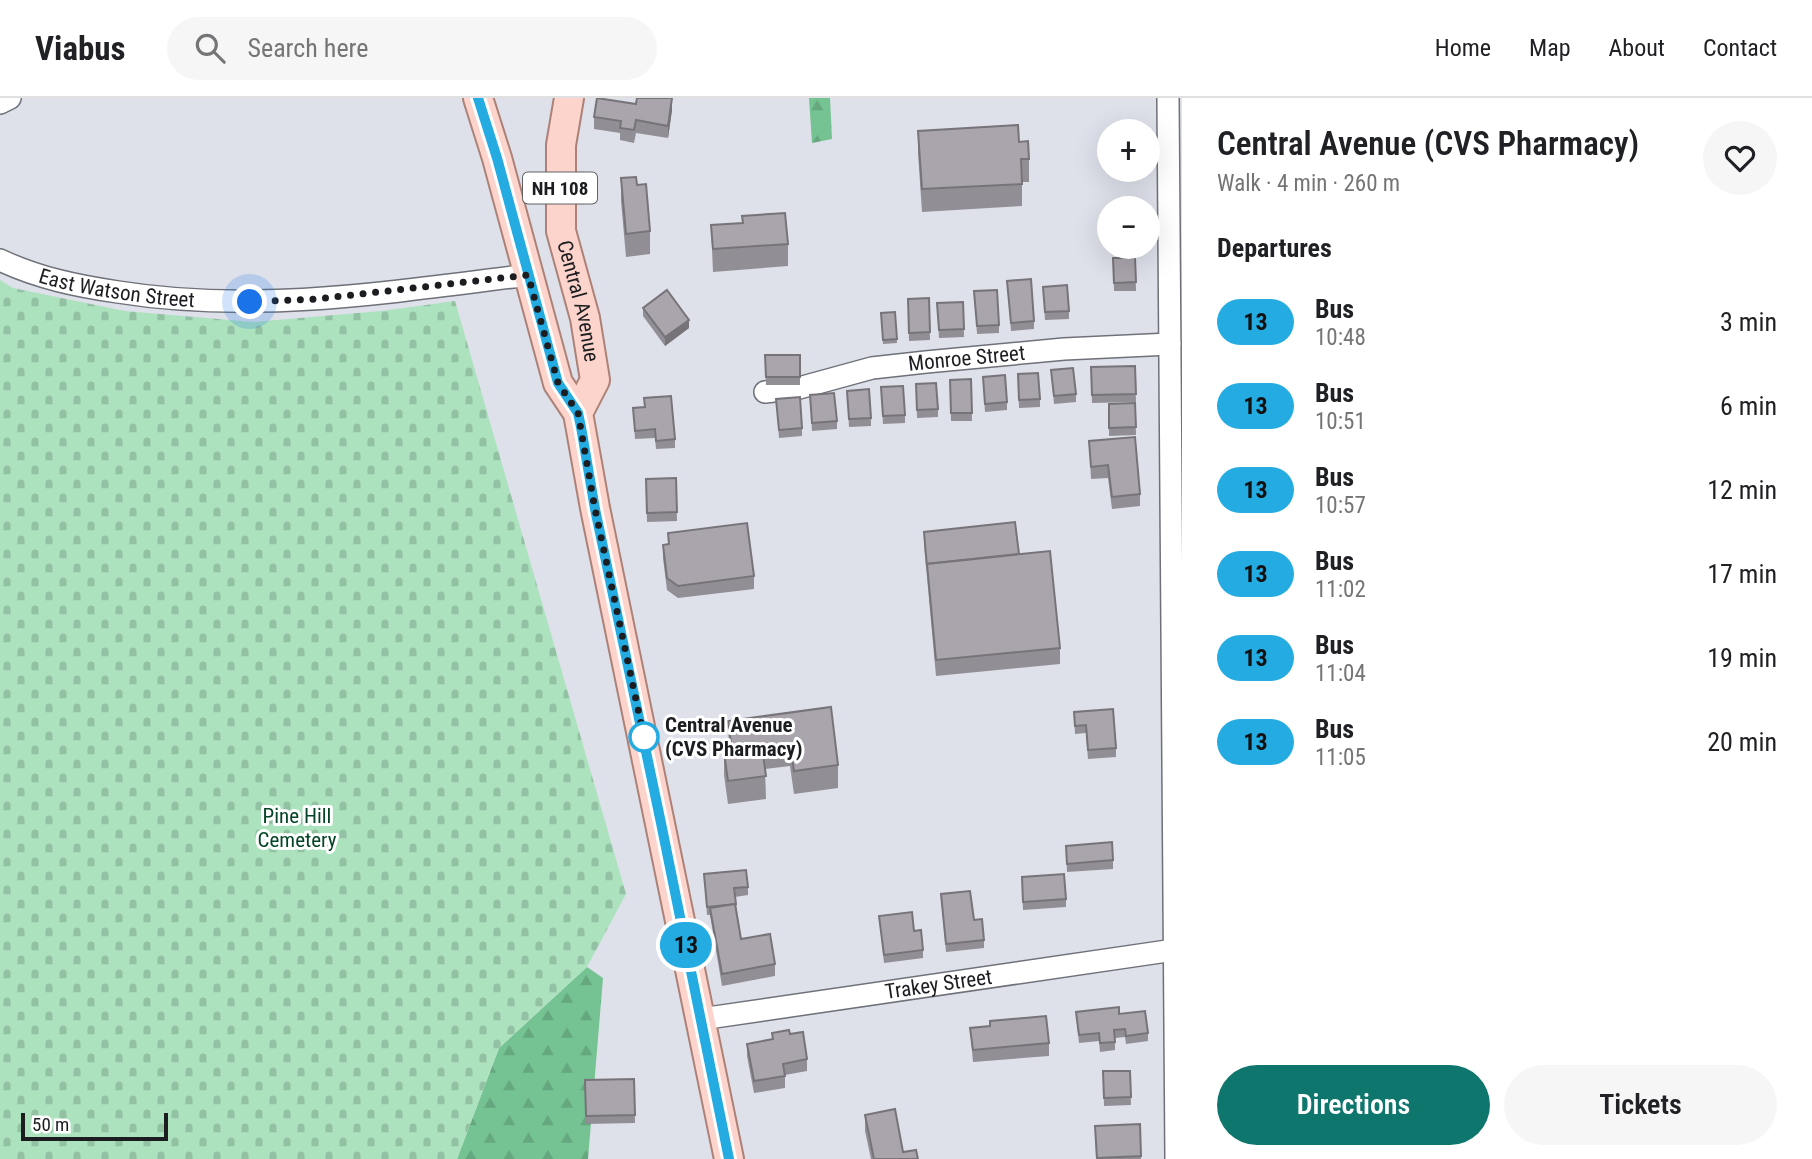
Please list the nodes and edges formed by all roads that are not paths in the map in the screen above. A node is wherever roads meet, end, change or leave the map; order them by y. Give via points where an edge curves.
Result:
1 (10, 98) edge
2 (569, 98) edge
3 (1168, 98) edge
4 (0, 103) edge
5 (482, 109) edge
6 (0, 260) edge
7 (528, 275) junction
8 (574, 277) junction
9 (1170, 344) junction
10 (765, 392) dead end
11 (578, 413) junction
12 (1174, 950) junction
13 (701, 1019) junction
14 (1179, 1079) edge
15 (729, 1159) edge
16 (1176, 1159) edge

1 - 4 street
2 - 8 main road, Central Avenue / NH 108 via 561,145 561,231
3 - 9 street
5 - 7 main road
6 - 7 street, East Watson Street via 23,271 91,288 231,302 317,299
7 - 8 main road
7 - 11 main road via 558,383
8 - 11 main road, Central Avenue / NH 108 via 595,380
9 - 10 street, Monroe Street via 1064,349 872,368 799,388
9 - 12 street
11 - 13 main road
12 - 13 street, Trakey Street
12 - 14 street
13 - 15 main road
14 - 16 street

